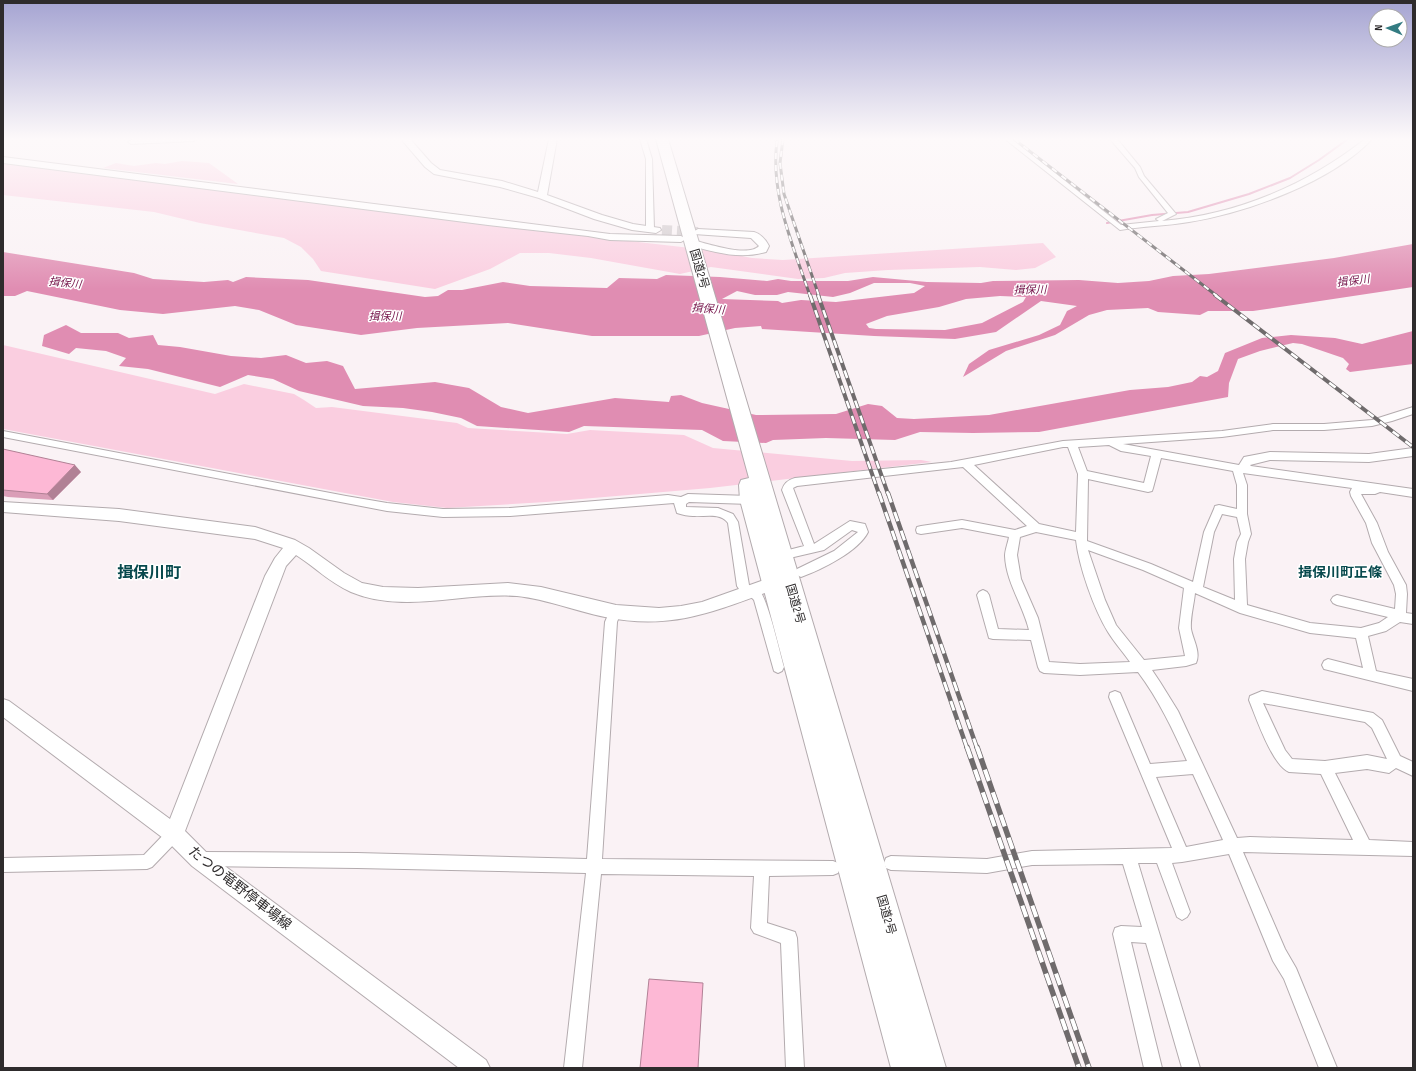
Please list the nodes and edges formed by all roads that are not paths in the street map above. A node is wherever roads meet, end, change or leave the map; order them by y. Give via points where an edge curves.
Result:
1 (230, 189) edge
2 (519, 189) edge
3 (543, 189) edge
4 (649, 189) edge
5 (670, 189) edge
6 (675, 189) edge
7 (1071, 189) edge
8 (1152, 189) edge
9 (1288, 189) edge
10 (542, 196) junction
11 (598, 217) junction
12 (1150, 224) junction
13 (650, 229) junction
14 (662, 230) tunnel mouth
15 (588, 233) junction
16 (689, 242) junction
17 (1413, 410) edge
18 (3, 434) edge
19 (1111, 441) junction
20 (1072, 444) junction
21 (1413, 452) edge
22 (1157, 454) junction
23 (965, 463) junction
24 (1242, 468) junction
25 (1083, 474) junction
26 (1381, 488) junction
27 (753, 489) junction
28 (1413, 492) edge
29 (680, 502) junction
30 (3, 507) edge
31 (1242, 514) junction
32 (1036, 528) junction
33 (921, 530) dead end
34 (1014, 534) junction
35 (1082, 541) junction
36 (294, 547) junction
37 (811, 549) junction
38 (781, 556) junction
39 (801, 572) dead end
40 (1194, 587) junction
41 (755, 589) junction
42 (982, 595) dead end
43 (1337, 600) dead end
44 (1240, 608) junction
45 (614, 612) junction
46 (1399, 616) junction
47 (1413, 619) edge
48 (1361, 633) junction
49 (1036, 635) junction
50 (1142, 665) junction
51 (1328, 665) dead end
52 (778, 667) dead end
53 (1371, 674) junction
54 (1413, 685) edge
55 (1115, 697) dead end
56 (3, 708) edge
57 (1395, 761) junction
58 (1197, 767) junction
59 (1325, 768) junction
60 (1413, 769) edge
61 (1147, 771) junction
62 (174, 834) junction
63 (1233, 846) junction
64 (1365, 848) junction
65 (1413, 849) edge
66 (1128, 855) junction
67 (1162, 855) junction
68 (1182, 855) junction
69 (199, 859) junction
70 (891, 863) dead end
71 (3, 865) edge
72 (594, 867) junction
73 (833, 868) dead end
74 (762, 869) junction
75 (1182, 912) dead end
76 (1152, 935) junction
77 (478, 1068) edge
78 (572, 1068) edge
79 (795, 1068) edge
80 (907, 1068) edge
81 (930, 1068) edge
82 (1153, 1068) edge
83 (1191, 1068) edge
84 (1328, 1068) edge

1 - 15 street
2 - 10 street
3 - 10 street
4 - 13 street
5 - 16 highway, 国道2号
6 - 16 highway, 国道2号
7 - 12 street via 1120,228
8 - 12 street via 1172,214
9 - 12 street via 1246,206 1199,219
10 - 11 street
11 - 13 street via 632,227
11 - 15 street
13 - 14 street
15 - 16 street via 610,237
16 - 16 street via 754,235 764,246 762,250 749,254
16 - 27 highway, 国道2号
17 - 19 street via 1372,423 1324,427 1273,427 1222,434
18 - 29 street via 346,500 436,513 510,512 668,498
19 - 20 street
19 - 22 street via 1121,448
20 - 23 street
20 - 25 street
21 - 24 street via 1369,458 1270,456 1248,460
22 - 24 street
22 - 25 street via 1148,488
23 - 32 street
23 - 37 street via 795,482 788,486 787,490
24 - 26 street
24 - 31 street
25 - 35 street
26 - 28 street
26 - 46 street via 1355,492 1378,544 1400,581 1402,592
27 - 29 street via 688,498
27 - 38 highway, 国道2号
27 - 80 highway, 国道2号
29 - 41 street via 681,510 722,513 730,518 733,522 743,586
30 - 36 street via 119,515 225,528 275,538
31 - 40 street via 1219,509 1209,532
31 - 44 street via 1246,534 1242,543 1239,572
32 - 34 street
32 - 35 street
33 - 34 street via 962,524
34 - 49 street via 1011,556 1015,579 1032,618
35 - 40 street
35 - 50 street via 1083,555 1107,619
36 - 45 street via 336,576 366,590 402,594 486,588 510,589
36 - 62 street via 280,562 273,576
37 - 38 street
37 - 39 street via 820,547 850,524 861,527 861,536 838,554
38 - 81 highway, 国道2号
40 - 44 street
40 - 50 street via 1185,628 1192,659
41 - 45 street via 682,613 657,616
41 - 52 street
42 - 49 street via 993,634
43 - 46 street
44 - 48 street via 1310,628
45 - 72 street via 611,622
46 - 47 street
46 - 48 street via 1382,627
48 - 53 street
49 - 50 street via 1044,667 1062,670 1107,670
50 - 58 street via 1173,715
51 - 53 street
53 - 54 street
55 - 61 street
56 - 62 street, たつの竜野停車場線
57 - 59 street via 1389,766 1368,762
57 - 59 street via 1377,724 1368,717 1262,697 1255,700 1280,754 1289,765
57 - 60 street
58 - 61 street
58 - 63 street
59 - 64 street
61 - 68 street
62 - 69 street, たつの竜野停車場線
62 - 71 street via 147,862
63 - 64 street via 1250,844
63 - 68 street
63 - 84 street via 1279,955 1290,974
64 - 65 street
66 - 67 street
66 - 70 street via 1032,858 987,866
66 - 76 street
67 - 68 street
67 - 75 street
69 - 72 street via 377,860
69 - 77 street, たつの竜野停車場線
72 - 74 street
72 - 78 street
73 - 74 street
74 - 79 street via 759,928 790,938
76 - 82 street via 1121,934
76 - 83 street

